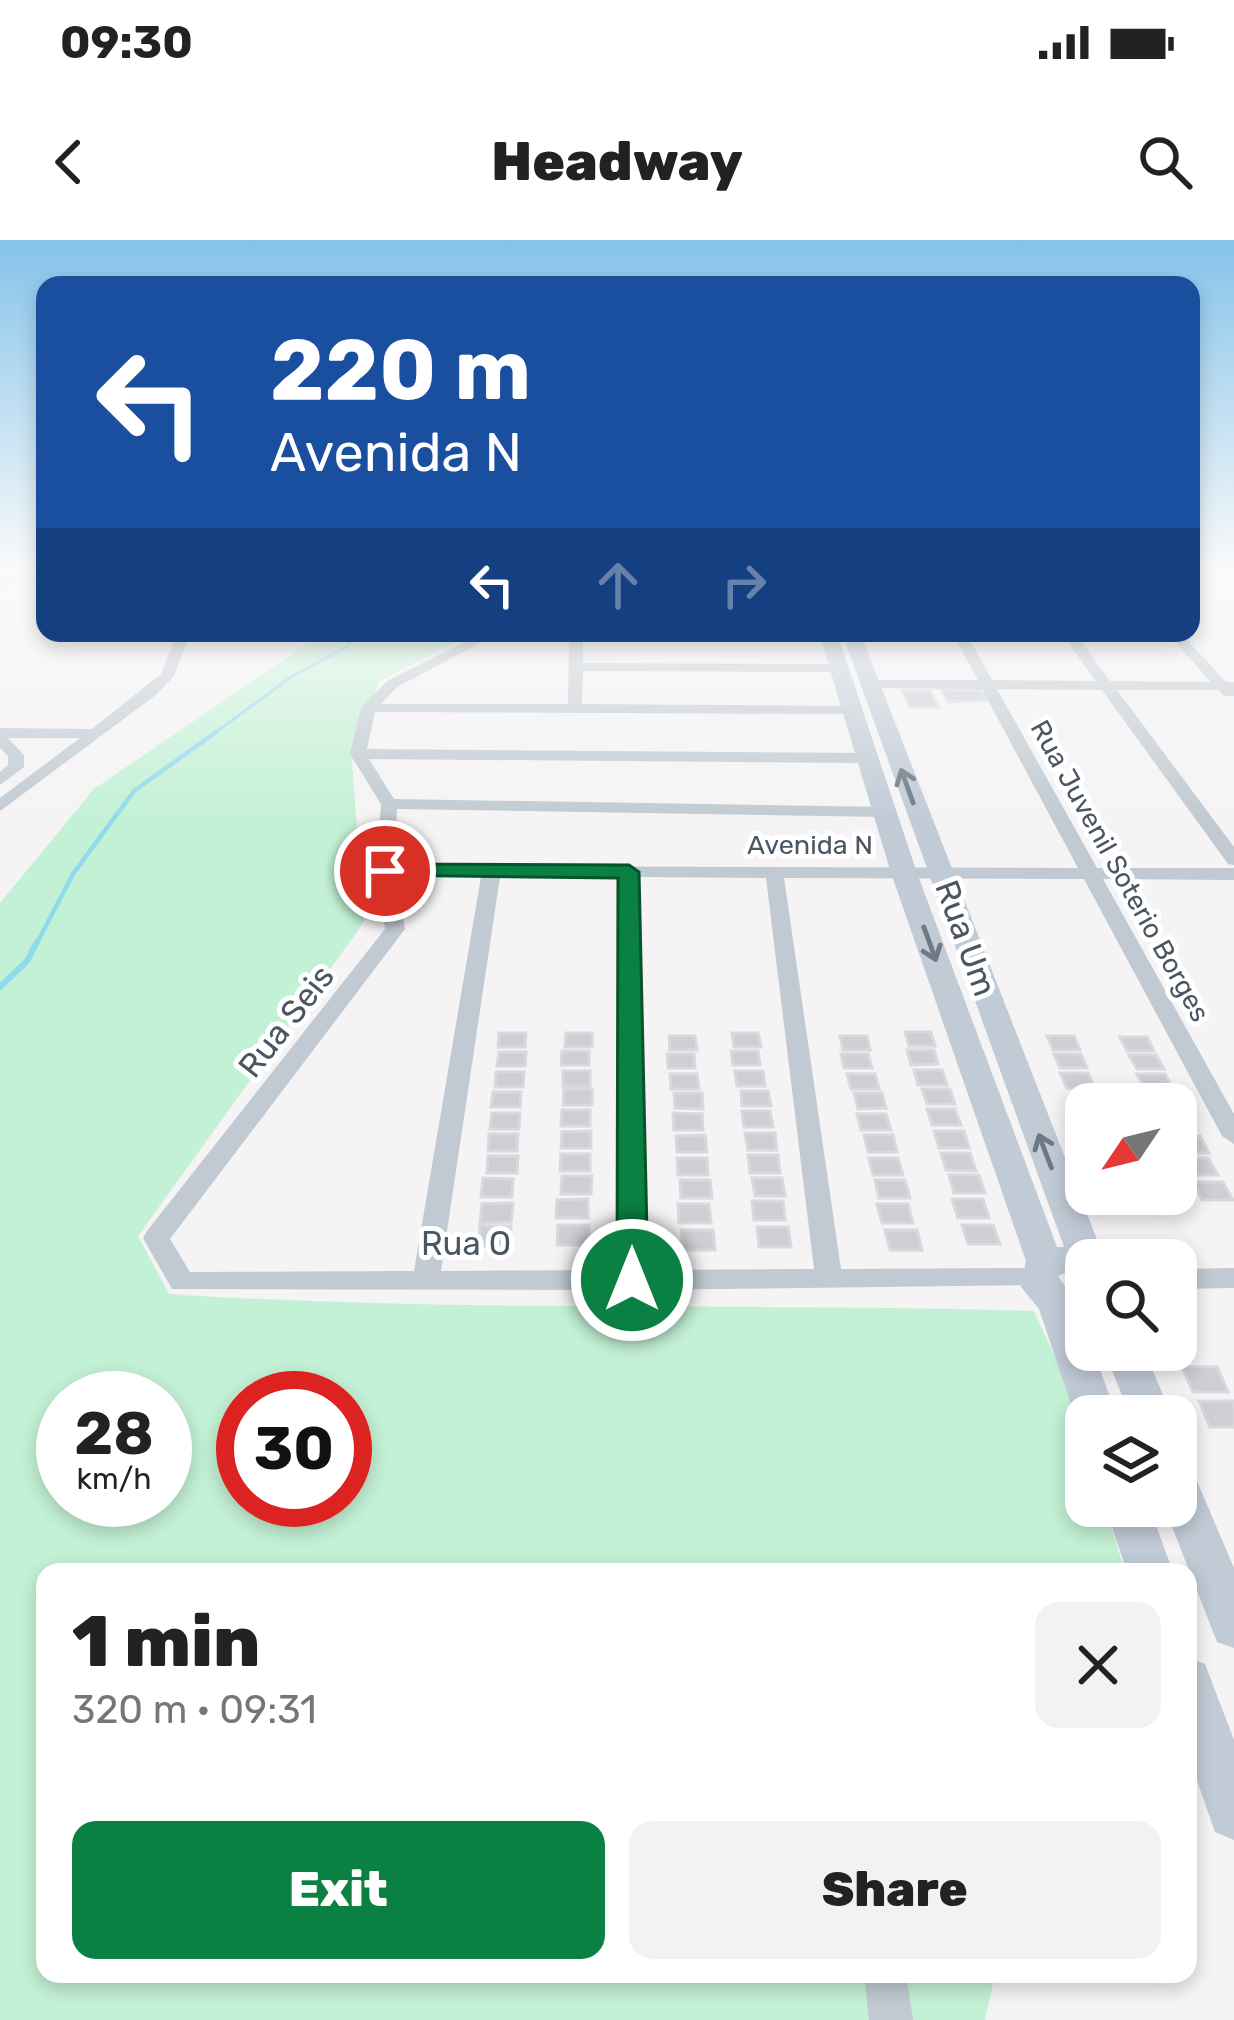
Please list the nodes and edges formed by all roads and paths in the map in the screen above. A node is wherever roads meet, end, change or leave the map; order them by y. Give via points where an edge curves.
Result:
1 (176, 654) edge
2 (450, 654) edge
3 (575, 654) edge
4 (835, 654) edge
5 (859, 654) edge
6 (971, 654) edge
7 (1083, 654) edge
8 (1195, 654) edge
9 (575, 667) junction
10 (839, 668) junction
11 (870, 684) junction
12 (988, 685) junction
13 (1106, 685) junction
14 (1228, 686) edge
15 (1234, 699) edge
16 (368, 708) junction
17 (575, 708) junction
18 (852, 710) junction
19 (95, 734) junction
20 (0, 736) edge
21 (358, 754) junction
22 (868, 758) junction
23 (0, 780) edge
24 (389, 804) junction
25 (0, 806) edge
26 (885, 812) junction
27 (1234, 860) edge
28 (385, 871) junction
29 (491, 872) junction
30 (629, 872) junction
31 (774, 872) junction
32 (904, 873) junction
33 (938, 873) junction
34 (1091, 874) junction
35 (1234, 874) edge
36 (1234, 1136) edge
37 (1078, 1239) edge
38 (829, 1277) junction
39 (426, 1278) junction
40 (1234, 1278) edge
41 (1197, 1279) edge
42 (632, 1280) junction
43 (182, 1282) joint
44 (1056, 1288) edge
45 (1089, 1395) edge
46 (1134, 1527) edge
47 (1195, 1527) edge
48 (1147, 1563) edge
49 (1234, 1626) edge
50 (1197, 1707) edge
51 (1234, 1813) edge
52 (886, 1983) edge
53 (891, 2020) edge

1 - 19 street via 167,676
2 - 16 street via 392,684
3 - 9 street
4 - 10 street, Rua Um
5 - 11 street
6 - 12 street, Rua Juvenil Soterio Borges
7 - 13 street
8 - 14 street
9 - 10 street
9 - 17 street
10 - 18 street, Rua Um
11 - 12 street
33 -> 11 street
12 - 13 street
12 - 34 street, Rua Juvenil Soterio Borges
13 - 14 street
13 - 27 street
14 - 15 street
16 - 17 street
16 - 21 street
17 - 18 street
18 - 22 street, Rua Um
19 - 20 street
19 - 25 street
20 - 23 street via 16,755
21 - 22 street
21 - 24 street
22 - 26 street, Rua Um
24 - 26 street
24 - 28 street, Rua Seis
26 - 32 street, Rua Um
28 - 29 street, Avenida N
28 - 43 street, Rua Seis via 395,929 156,1238
29 - 30 street, Avenida N
29 - 39 street
30 - 31 street, Avenida N
30 - 42 street
31 - 32 street, Avenida N
31 - 38 street
32 - 33 street, Avenida N
32 -> 44 street, Rua Um
33 - 34 street, Avenida N
37 -> 33 street
34 - 35 street, Avenida N
34 - 36 street, Rua Juvenil Soterio Borges
38 - 42 street, Rua O
38 - 44 street, Rua O
39 - 42 street, Rua O
39 - 43 street, Rua O
40 - 41 street
44 - 45 street, Rua Um
46 - 48 street
47 - 49 street
50 - 51 street
52 - 53 street

